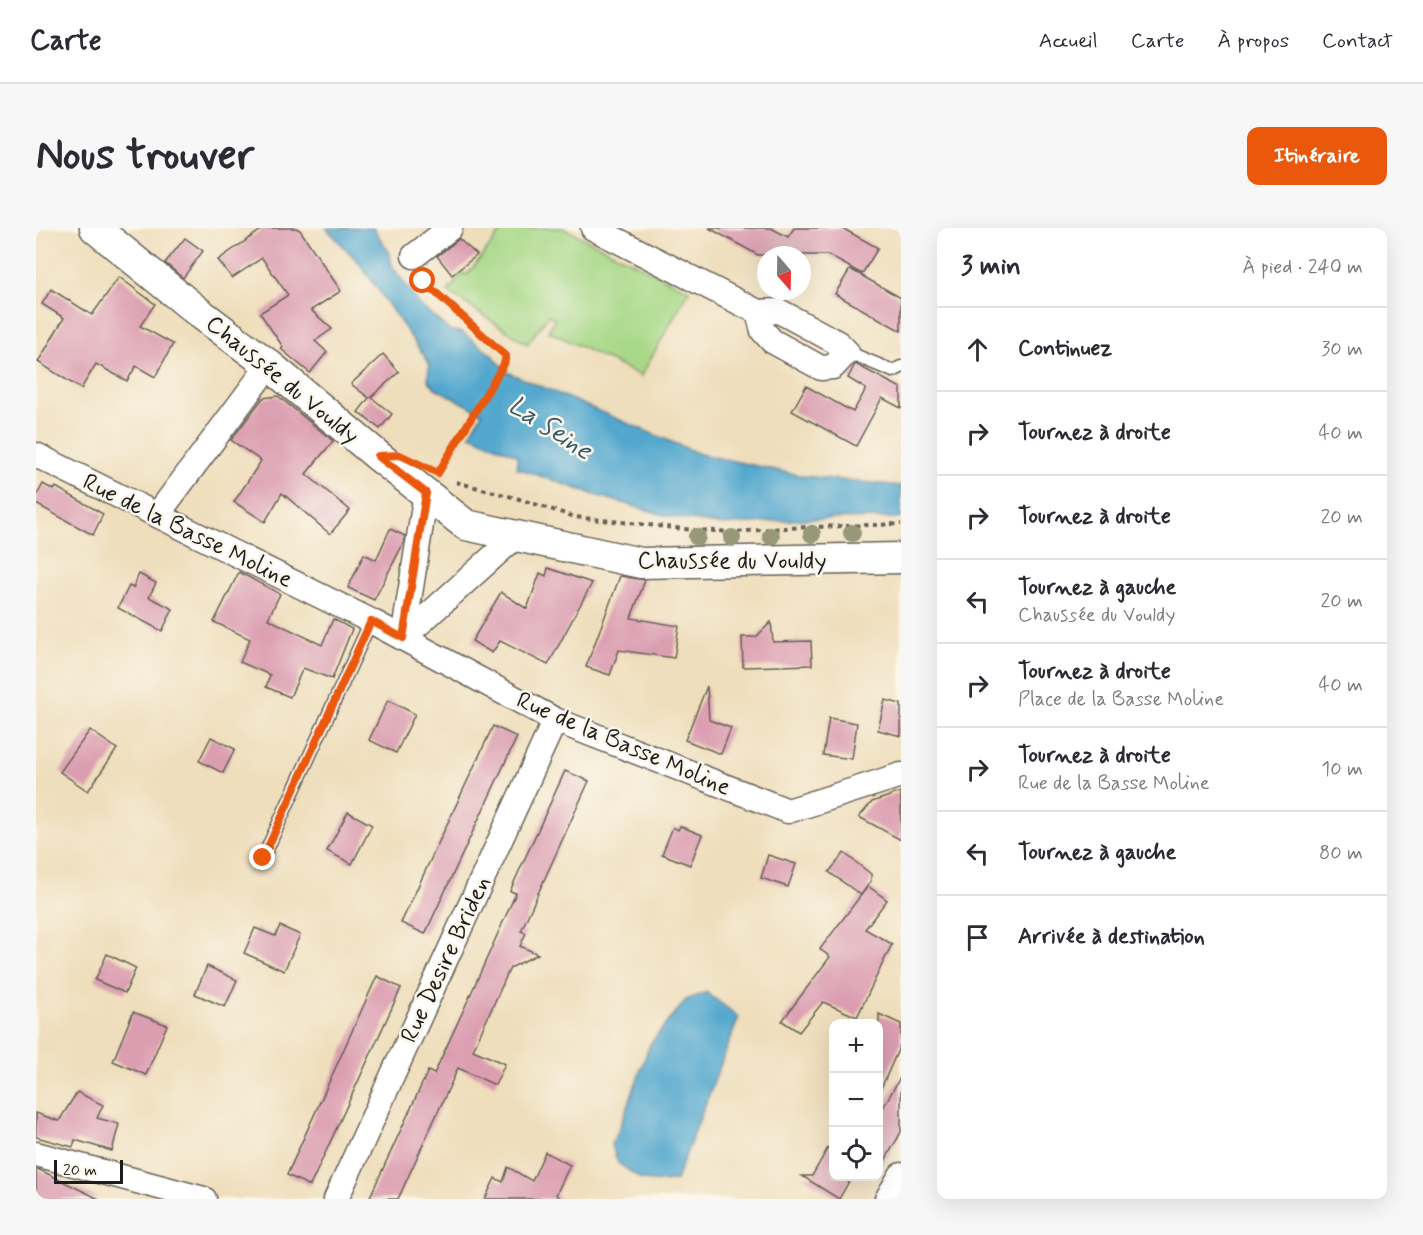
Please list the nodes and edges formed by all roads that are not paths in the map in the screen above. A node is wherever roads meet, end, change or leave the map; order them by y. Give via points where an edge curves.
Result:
1 (95, 228) edge
2 (450, 228) edge
3 (593, 228) edge
4 (414, 256) road end
5 (847, 352) joint
6 (269, 365) junction
7 (901, 367) edge
8 (36, 455) edge
9 (431, 478) junction
10 (158, 514) junction
11 (516, 536) junction
12 (901, 558) edge
13 (371, 621) junction
14 (403, 638) junction
15 (555, 720) junction
16 (901, 775) edge
17 (263, 858) dead end
18 (36, 1154) edge
19 (901, 1174) edge
20 (204, 1199) edge
21 (336, 1199) edge
22 (887, 1199) edge

1 - 6 street, Chaussée du Vouldy
2 - 4 street
3 - 5 street via 758,312 772,341 821,368 833,367
5 - 7 lane via 892,371
6 - 9 street, Chaussée du Vouldy
6 - 10 street
8 - 10 street, Rue de la Basse Moline
9 - 11 street, Chaussée du Vouldy via 466,525
9 - 14 street
10 - 13 street, Rue de la Basse Moline
11 - 12 street, Chaussée du Vouldy via 641,563
11 - 14 street
13 - 14 street, Rue de la Basse Moline
13 - 17 lane
14 - 15 street, Rue de la Basse Moline
15 - 16 street, Rue de la Basse Moline via 788,811
15 - 21 street, Rue Desire Briden
18 - 20 street
19 - 22 street

